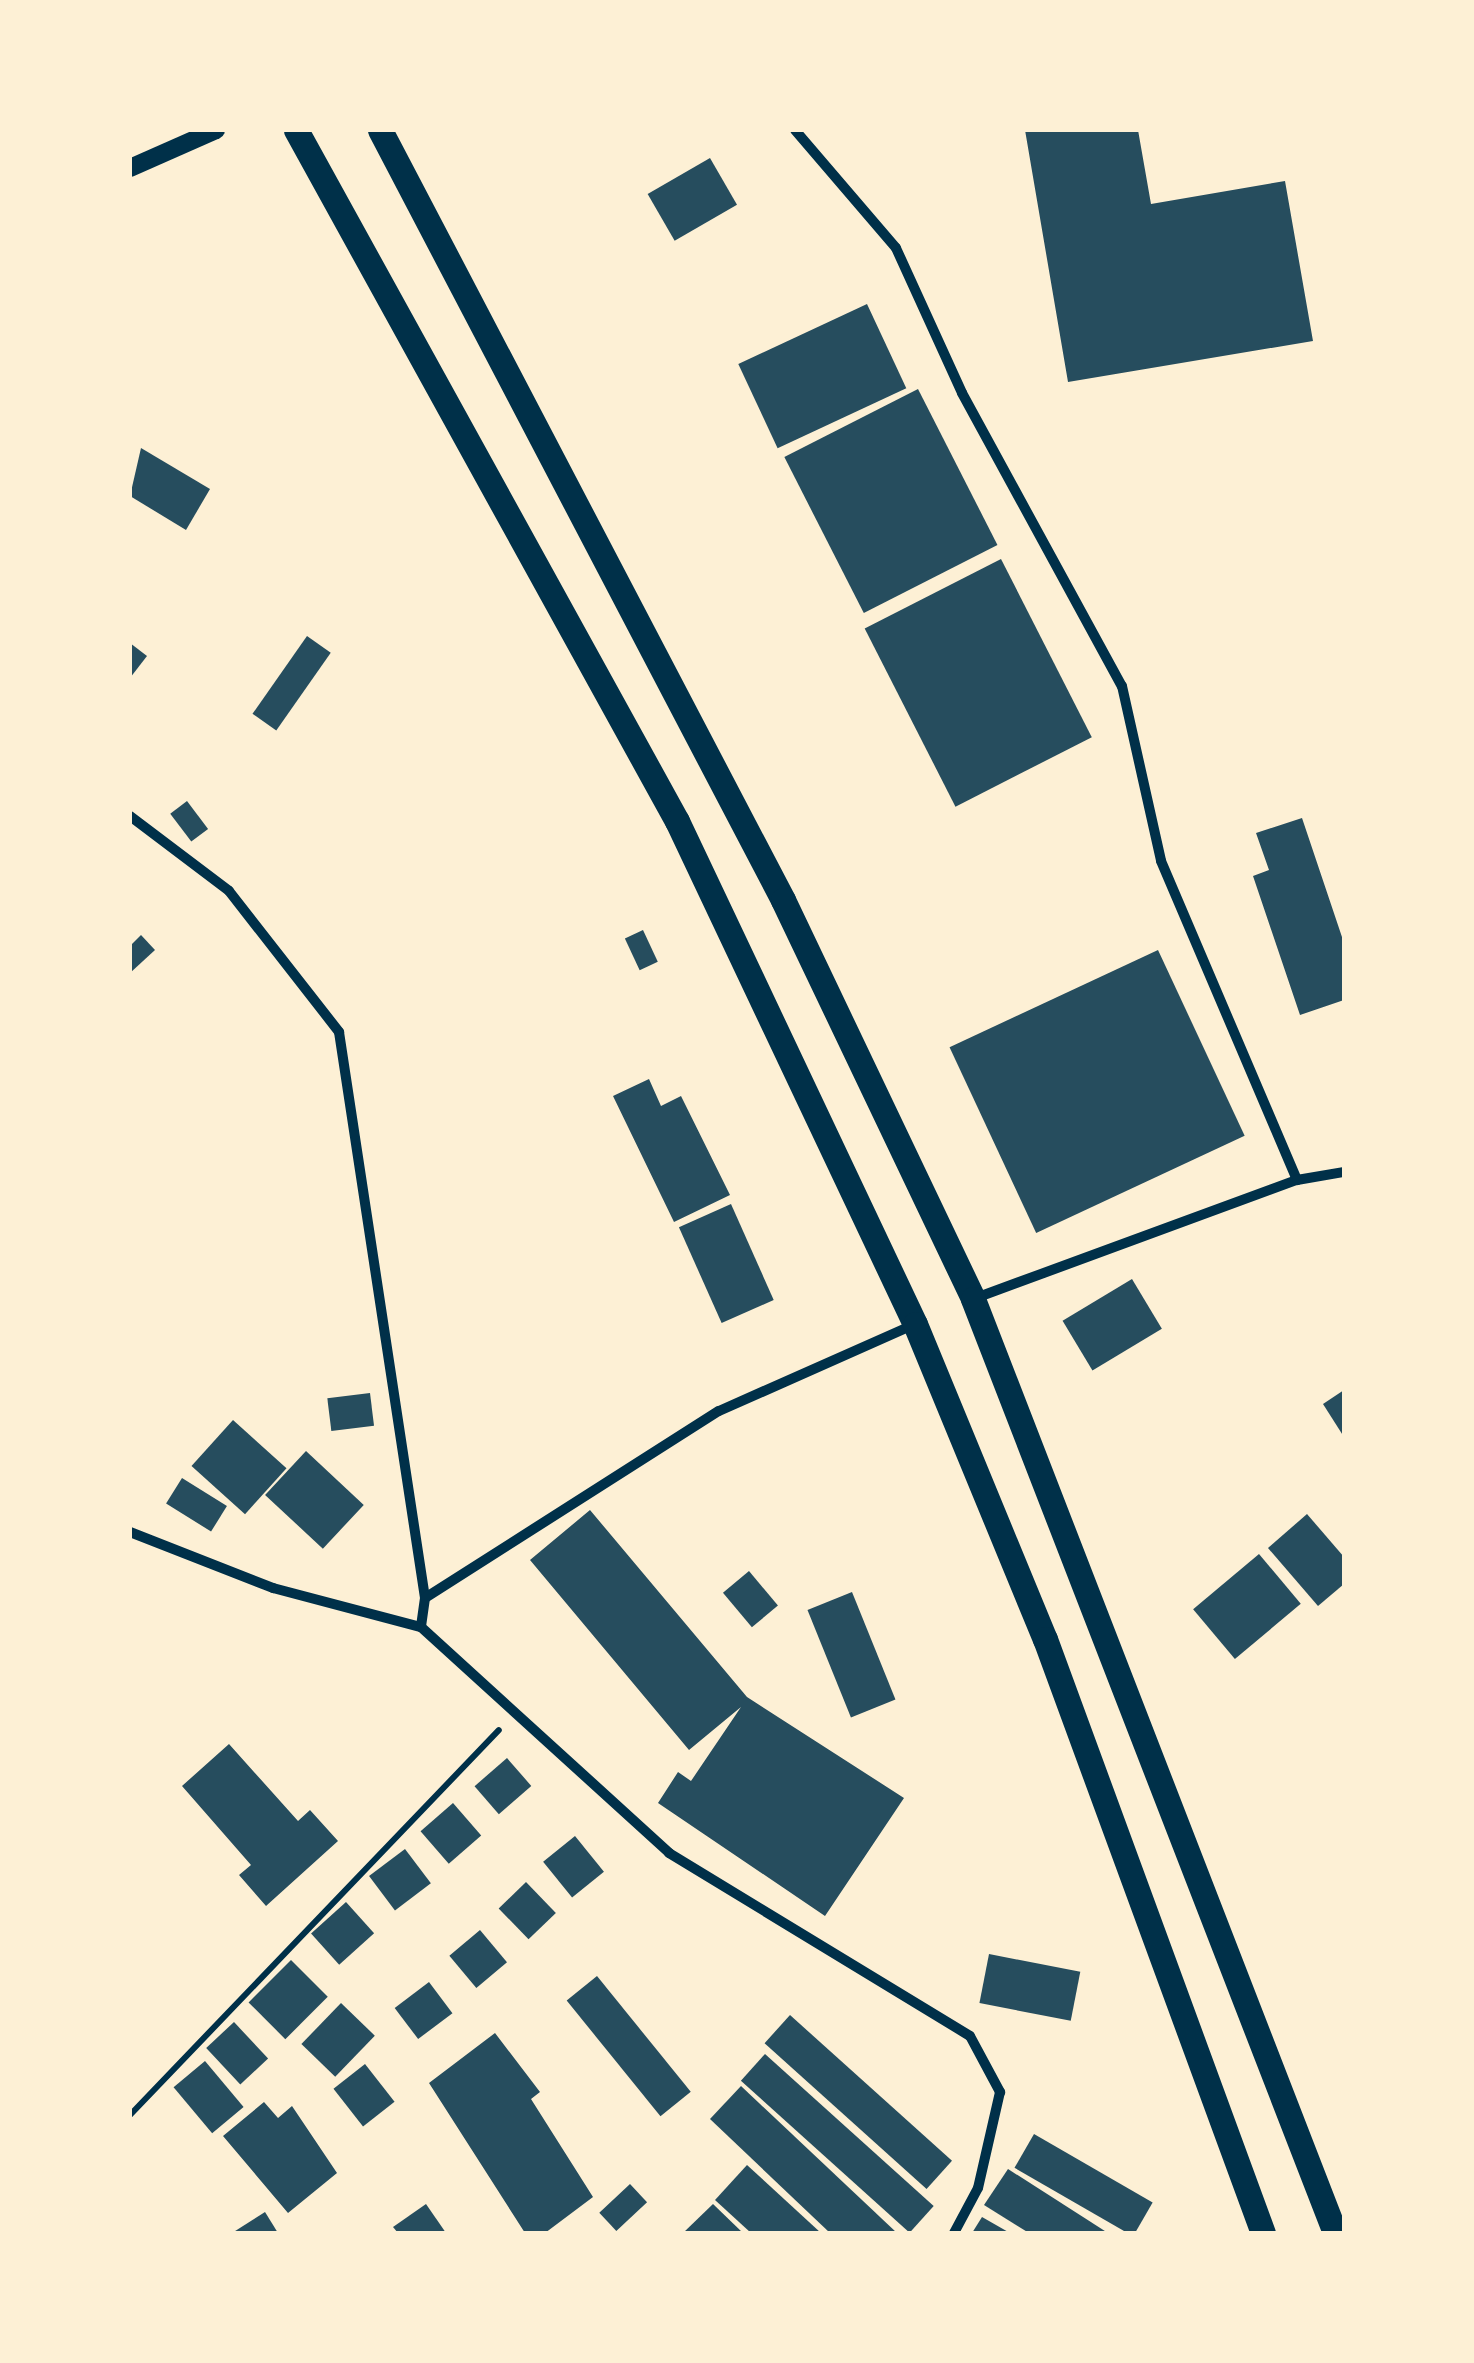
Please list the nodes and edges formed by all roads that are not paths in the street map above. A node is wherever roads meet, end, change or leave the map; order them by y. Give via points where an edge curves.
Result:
1 (216, 130) edge
2 (296, 130) edge
3 (380, 130) edge
4 (795, 130) edge
5 (130, 168) edge
6 (130, 816) edge
7 (1344, 1172) edge
8 (1297, 1180) junction
9 (972, 1299) junction
10 (916, 1324) junction
11 (130, 1532) edge
12 (426, 1598) junction
13 (421, 1626) junction
14 (954, 2233) edge
15 (1263, 2233) edge
16 (1335, 2233) edge

1 - 5 street
2 - 10 main road via 677,821
3 - 9 main road via 783,900
4 - 8 street via 896,248 962,393 1122,686 1161,861
6 - 12 street via 229,891 339,1032
7 - 8 street
8 - 9 street
9 - 16 main road
10 - 12 street via 720,1411
10 - 15 main road via 1045,1639
11 - 13 street via 274,1588
12 - 13 street
13 - 14 street via 670,1852 970,2036 1000,2092 978,2188

